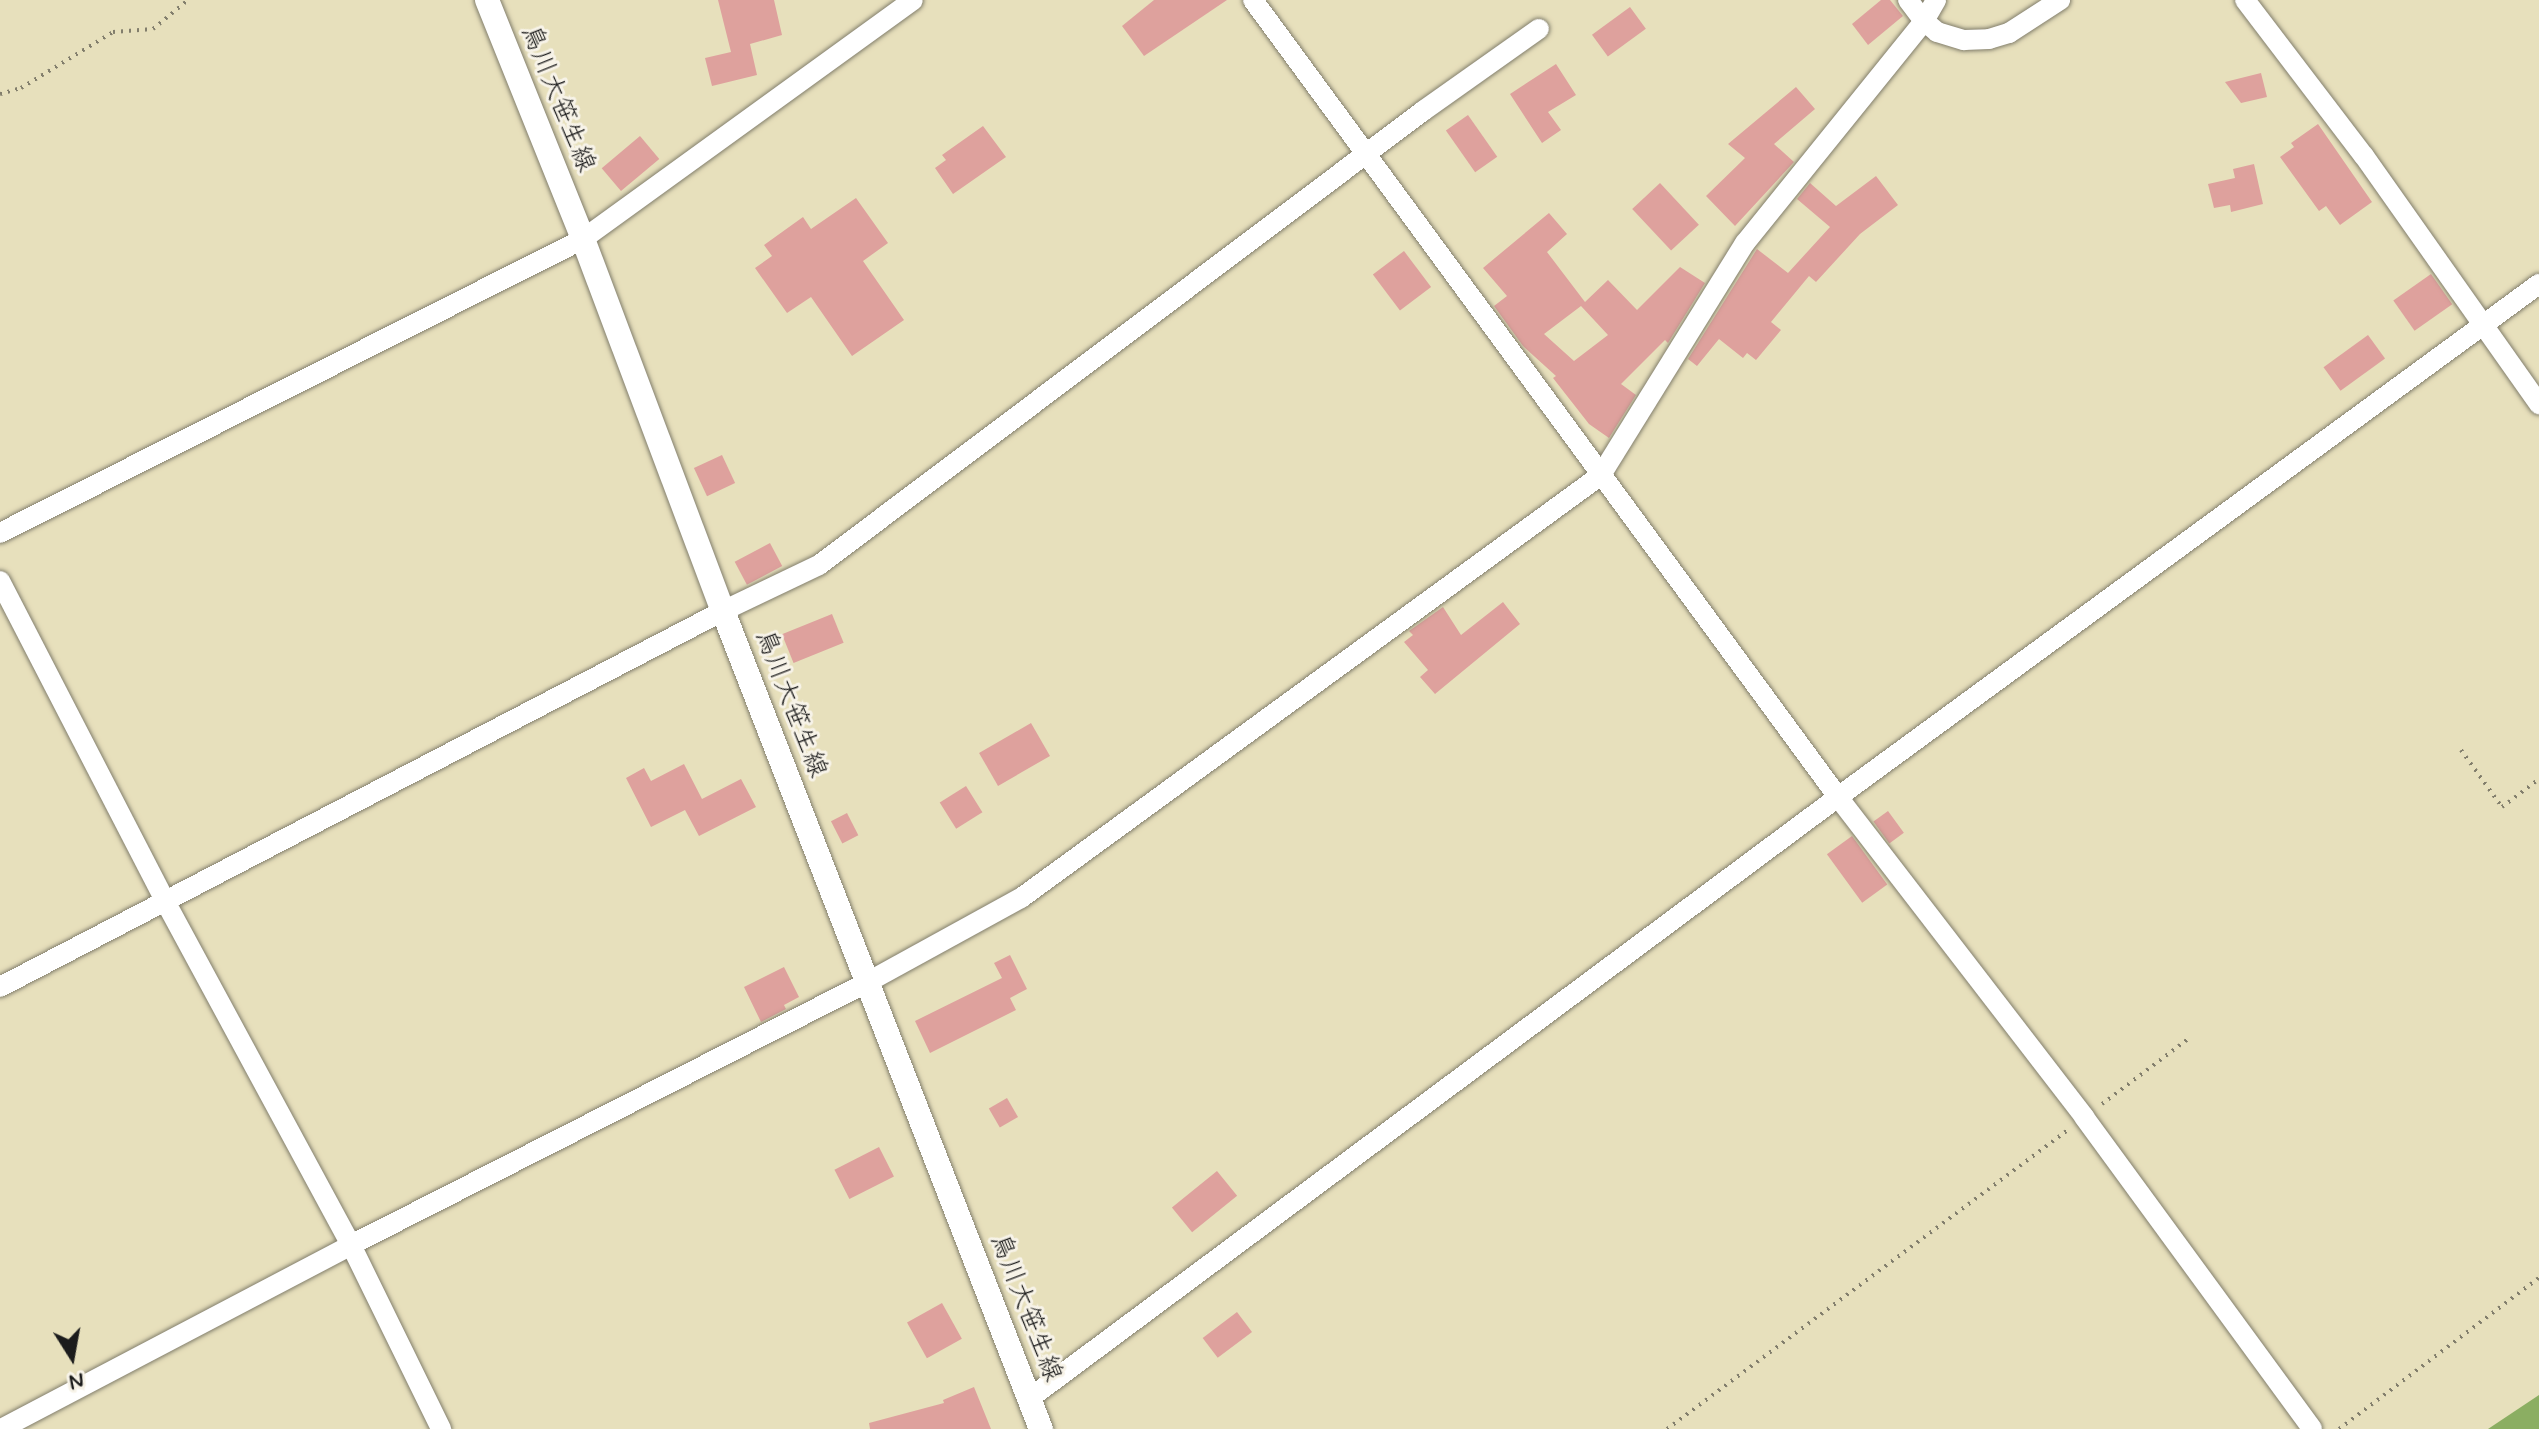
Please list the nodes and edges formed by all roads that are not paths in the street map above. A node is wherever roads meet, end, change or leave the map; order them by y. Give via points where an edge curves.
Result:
1 (487, 0) edge
2 (913, 0) edge
3 (1253, 0) edge
4 (1908, 0) edge
5 (1936, 0) edge
6 (2060, 0) edge
7 (2245, 0) edge
8 (1924, 21) junction
9 (1539, 29) dead end
10 (1365, 154) junction
11 (583, 239) junction
12 (2539, 284) edge
13 (2481, 325) junction
14 (2539, 404) edge
15 (1601, 475) junction
16 (0, 533) edge
17 (0, 581) edge
18 (723, 611) junction
19 (1838, 797) junction
20 (165, 901) junction
21 (868, 982) junction
22 (0, 987) edge
23 (351, 1245) junction
24 (1030, 1398) junction
25 (1, 1429) edge
26 (441, 1429) edge
27 (1041, 1429) edge
28 (2312, 1429) edge

1 - 11 street, 鳥川大笹生線
2 - 11 street
3 - 10 street
4 - 8 street
5 - 8 street
6 - 8 street via 2009,33 1989,39 1964,40 1937,32
7 - 13 street via 2364,156
8 - 15 street via 1745,243
9 - 10 street
10 - 15 street
10 - 18 street via 819,565
11 - 16 street
11 - 18 street, 鳥川大笹生線
12 - 13 street
13 - 14 street
13 - 19 street
15 - 19 street
15 - 21 street via 1021,898
17 - 20 street
18 - 20 street
18 - 21 street, 鳥川大笹生線
19 - 24 street
19 - 28 street via 2084,1117
20 - 22 street
20 - 23 street
21 - 23 street
21 - 24 street, 鳥川大笹生線
23 - 25 street
23 - 26 street
24 - 27 street, 鳥川大笹生線

